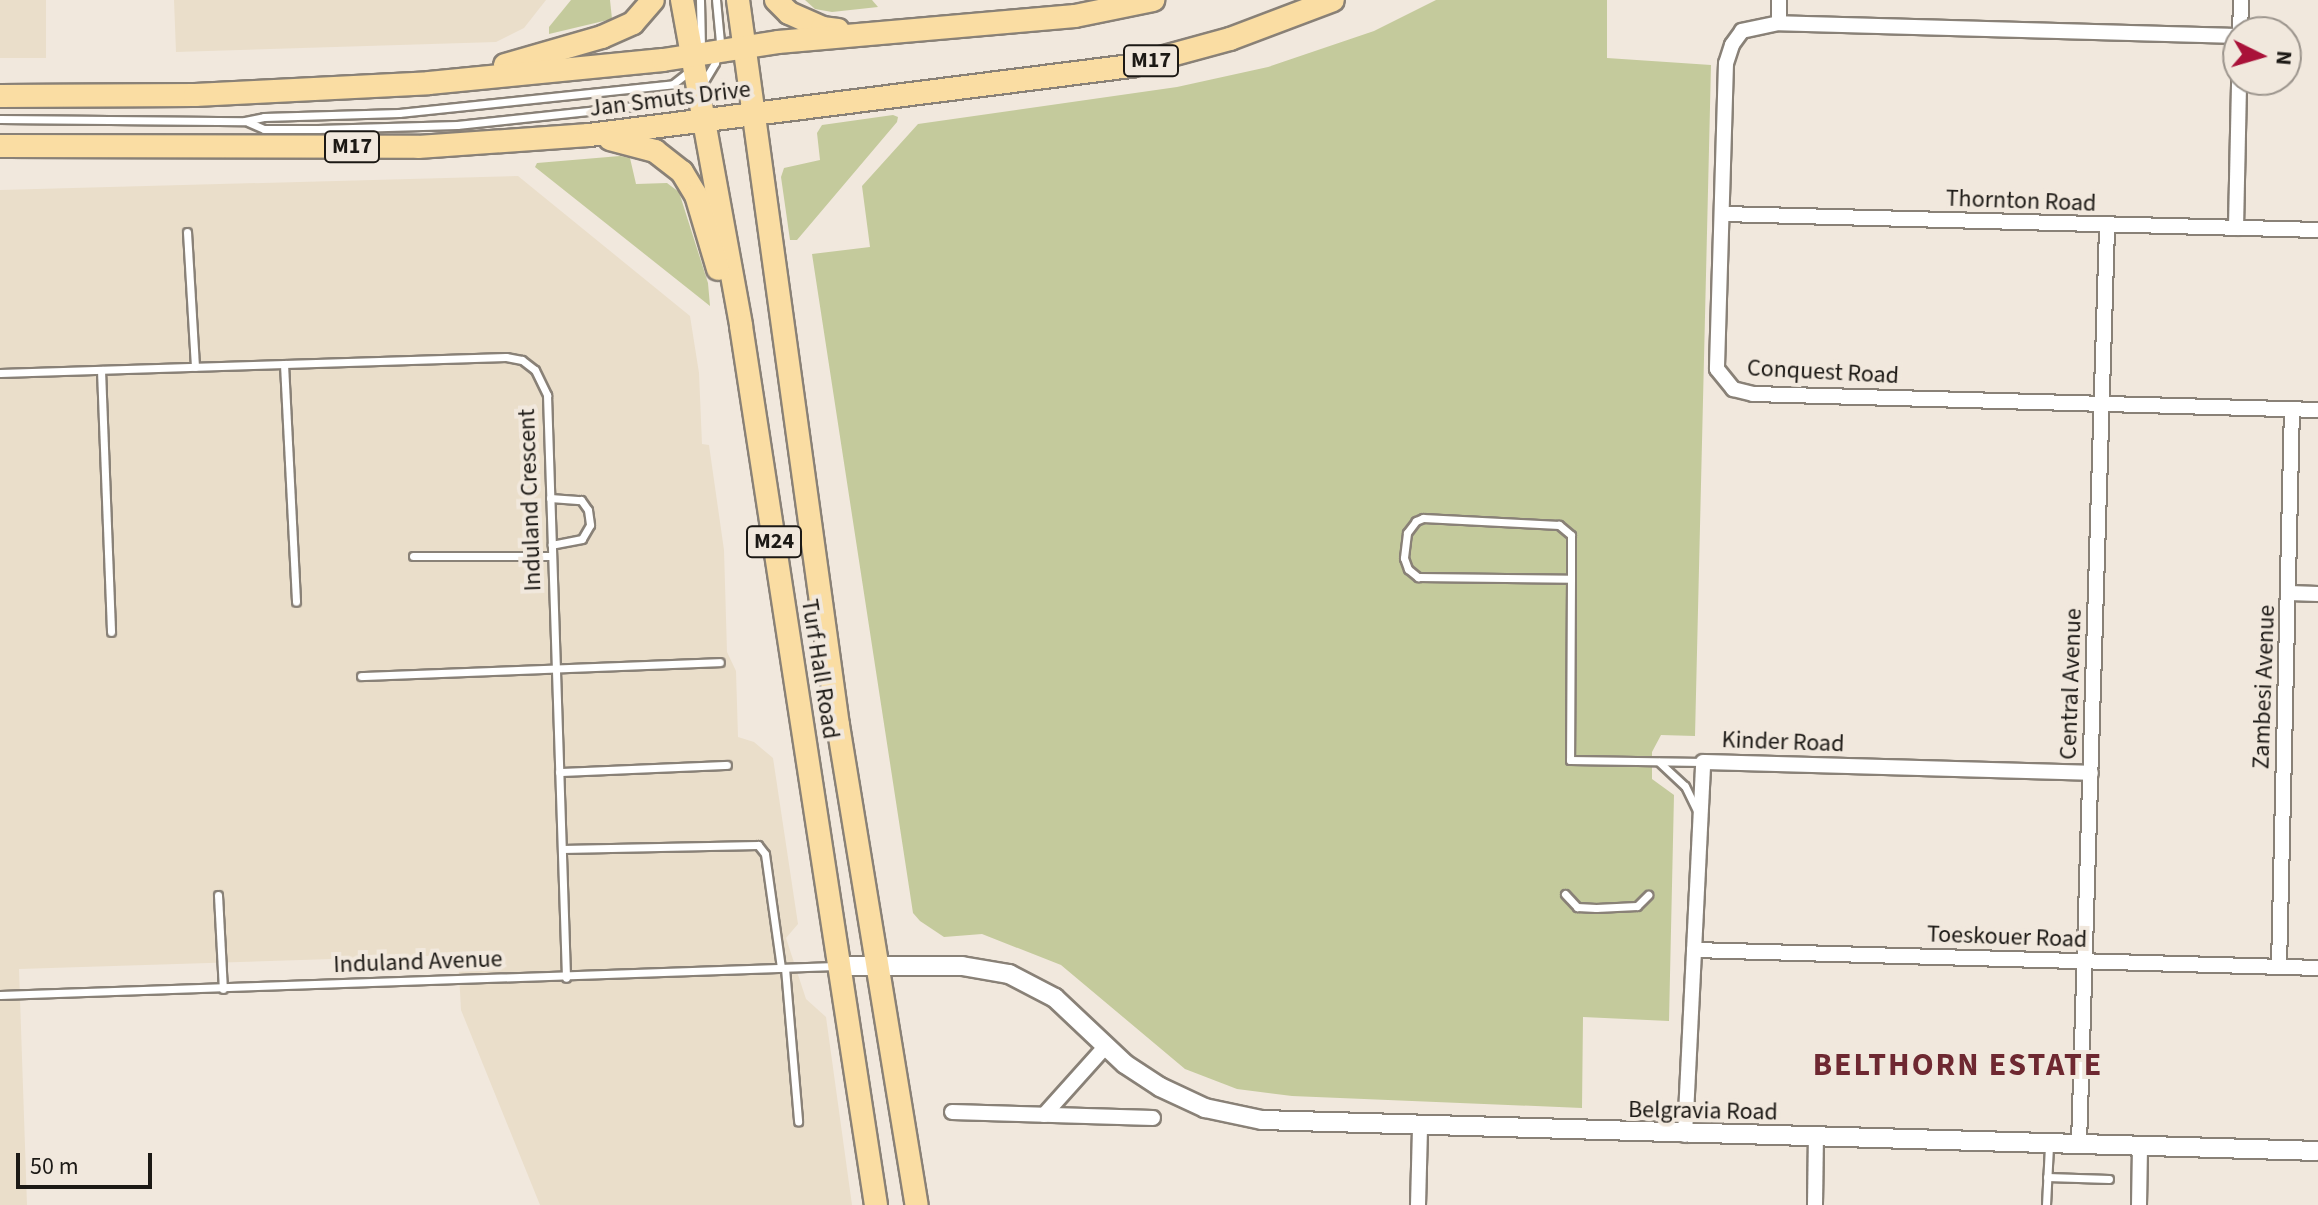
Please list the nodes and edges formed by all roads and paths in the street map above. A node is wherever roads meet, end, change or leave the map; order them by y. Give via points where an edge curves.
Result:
1 (653, 0) edge
2 (682, 0) edge
3 (700, 0) edge
4 (716, 0) edge
5 (738, 0) edge
6 (776, 0) edge
7 (1153, 0) edge
8 (1333, 0) edge
9 (1779, 0) edge
10 (1779, 23) junction
11 (861, 33) junction
12 (2222, 34) edge
13 (745, 47) junction
14 (699, 64) junction
15 (450, 81) junction
16 (0, 96) edge
17 (2239, 96) edge
18 (754, 114) junction
19 (0, 119) edge
20 (703, 120) junction
21 (245, 121) junction
22 (589, 135) junction
23 (0, 146) edge
24 (1723, 214) junction
25 (2107, 226) junction
26 (2236, 228) junction
27 (2318, 230) edge
28 (187, 232) dead end
29 (741, 326) junction
30 (284, 364) junction
31 (195, 367) junction
32 (101, 370) junction
33 (0, 373) edge
34 (2103, 404) junction
35 (2292, 409) junction
36 (2318, 410) edge
37 (550, 498) junction
38 (552, 545) junction
39 (413, 556) dead end
40 (552, 556) junction
41 (1571, 579) junction
42 (2289, 593) junction
43 (2318, 594) edge
44 (296, 602) dead end
45 (111, 632) dead end
46 (720, 662) dead end
47 (556, 667) junction
48 (361, 676) dead end
49 (1658, 761) junction
50 (1703, 762) junction
51 (727, 765) dead end
52 (559, 772) junction
53 (2091, 773) junction
54 (1701, 821) junction
55 (562, 849) junction
56 (1565, 894) dead end
57 (218, 895) dead end
58 (1648, 895) dead end
59 (1694, 950) junction
60 (2085, 961) junction
61 (879, 965) junction
62 (837, 966) junction
63 (2279, 967) junction
64 (783, 968) junction
65 (2318, 968) edge
66 (566, 978) junction
67 (223, 989) junction
68 (0, 995) edge
69 (1105, 1047) junction
70 (952, 1112) dead end
71 (1044, 1115) junction
72 (1153, 1118) dead end
73 (798, 1121) dead end
74 (1420, 1126) junction
75 (1685, 1135) junction
76 (1816, 1137) junction
77 (2049, 1143) junction
78 (2079, 1144) junction
79 (2140, 1146) junction
80 (2318, 1151) edge
81 (2047, 1177) junction
82 (2109, 1179) dead end
83 (876, 1205) edge
84 (917, 1205) edge
85 (1418, 1205) edge
86 (1815, 1205) edge
87 (2046, 1205) edge
88 (2139, 1205) edge

1 - 15 main road via 633,23 602,37
2 - 14 main road, Turf Hall Road / M24
3 - 14 lane via 704,32
4 - 14 lane via 720,29
5 - 13 main road, Turf Hall Road / M24
6 - 11 main road via 789,13 822,28
7 - 11 main road, Jan Smuts Drive via 1075,16
8 - 18 main road, Jan Smuts Drive / M17 via 1239,36 1131,66
9 - 10 street
10 - 12 street
10 - 24 street, Conquest Road via 1742,31 1726,63
11 - 13 main road, Jan Smuts Drive
13 - 14 main road, Jan Smuts Drive
13 - 18 main road, Turf Hall Road / M24
14 - 15 main road, Jan Smuts Drive
14 - 20 main road, Turf Hall Road / M24
14 - 21 lane via 666,84 442,109
14 - 21 lane via 673,102 471,124 264,129
15 - 16 main road, Jan Smuts Drive via 195,95
17 - 26 street
18 - 20 main road, Jan Smuts Drive / M17
18 - 61 main road, Turf Hall Road / M24 via 838,725
19 - 21 lane
20 - 22 main road, Jan Smuts Drive / M17
20 - 29 main road, Turf Hall Road / M24
22 - 23 main road, Jan Smuts Drive / M17 via 418,147
22 - 29 main road via 650,149 682,172 696,195
24 - 25 street, Thornton Road
24 - 34 street, Conquest Road via 1717,361 1719,374 1733,389 1753,394
25 - 26 street, Thornton Road
25 - 34 street, Central Avenue
26 - 27 street, Thornton Road
28 - 31 lane
29 - 62 main road, Turf Hall Road / M24
30 - 31 lane, Induland Crescent
30 - 37 lane, Induland Crescent via 522,360 535,370 547,395
30 - 44 lane
31 - 32 lane, Induland Crescent
32 - 33 lane, Induland Crescent
32 - 45 lane
34 - 35 street, Conquest Road
34 - 53 street, Central Avenue
35 - 36 street, Conquest Road
35 - 42 street, Zambesi Avenue
37 - 38 lane, Induland Crescent
37 - 38 lane via 581,500 590,518 582,539
38 - 40 lane, Induland Crescent
39 - 40 lane
40 - 47 lane, Induland Crescent
41 - 41 lane via 1418,577 1408,569 1404,543 1410,527 1423,518 1559,525 1571,535
41 - 49 lane via 1570,760
42 - 43 street
42 - 63 street, Zambesi Avenue
46 - 47 lane
47 - 48 lane
47 - 52 lane, Induland Crescent
49 - 50 lane
49 - 54 lane via 1685,786
50 - 53 street, Kinder Road
50 - 54 street, Kinder Road
51 - 52 lane
52 - 55 lane, Induland Crescent
53 - 60 street, Central Avenue
54 - 59 street, Kinder Road
55 - 64 lane via 758,845 765,854
55 - 66 lane, Induland Crescent
56 - 58 lane via 1577,907 1596,908 1637,906
57 - 67 lane
59 - 60 street, Toeskouer Road
59 - 75 street, Kinder Road
60 - 63 street, Toeskouer Road
60 - 78 street, Central Avenue
61 - 62 street, Belgravia Road
61 - 69 street, Belgravia Road via 962,966 1009,974 1055,998
61 - 84 main road, Turf Hall Road / M24
62 - 64 lane, Induland Avenue
62 - 83 main road, Turf Hall Road / M24
63 - 65 street, Toeskouer Road
64 - 66 lane, Induland Avenue
64 - 73 lane
66 - 67 lane, Induland Avenue
67 - 68 lane, Induland Avenue
69 - 71 street
69 - 74 street, Belgravia Road via 1160,1087 1223,1113 1287,1122
70 - 71 street
71 - 72 street
74 - 75 street, Belgravia Road
74 - 85 street
75 - 76 street, Belgravia Road
76 - 77 street, Belgravia Road
76 - 86 street
77 - 78 street, Belgravia Road
77 - 81 lane
78 - 79 street, Belgravia Road
79 - 80 street, Belgravia Road
79 - 88 street
81 - 82 lane
81 - 87 lane

